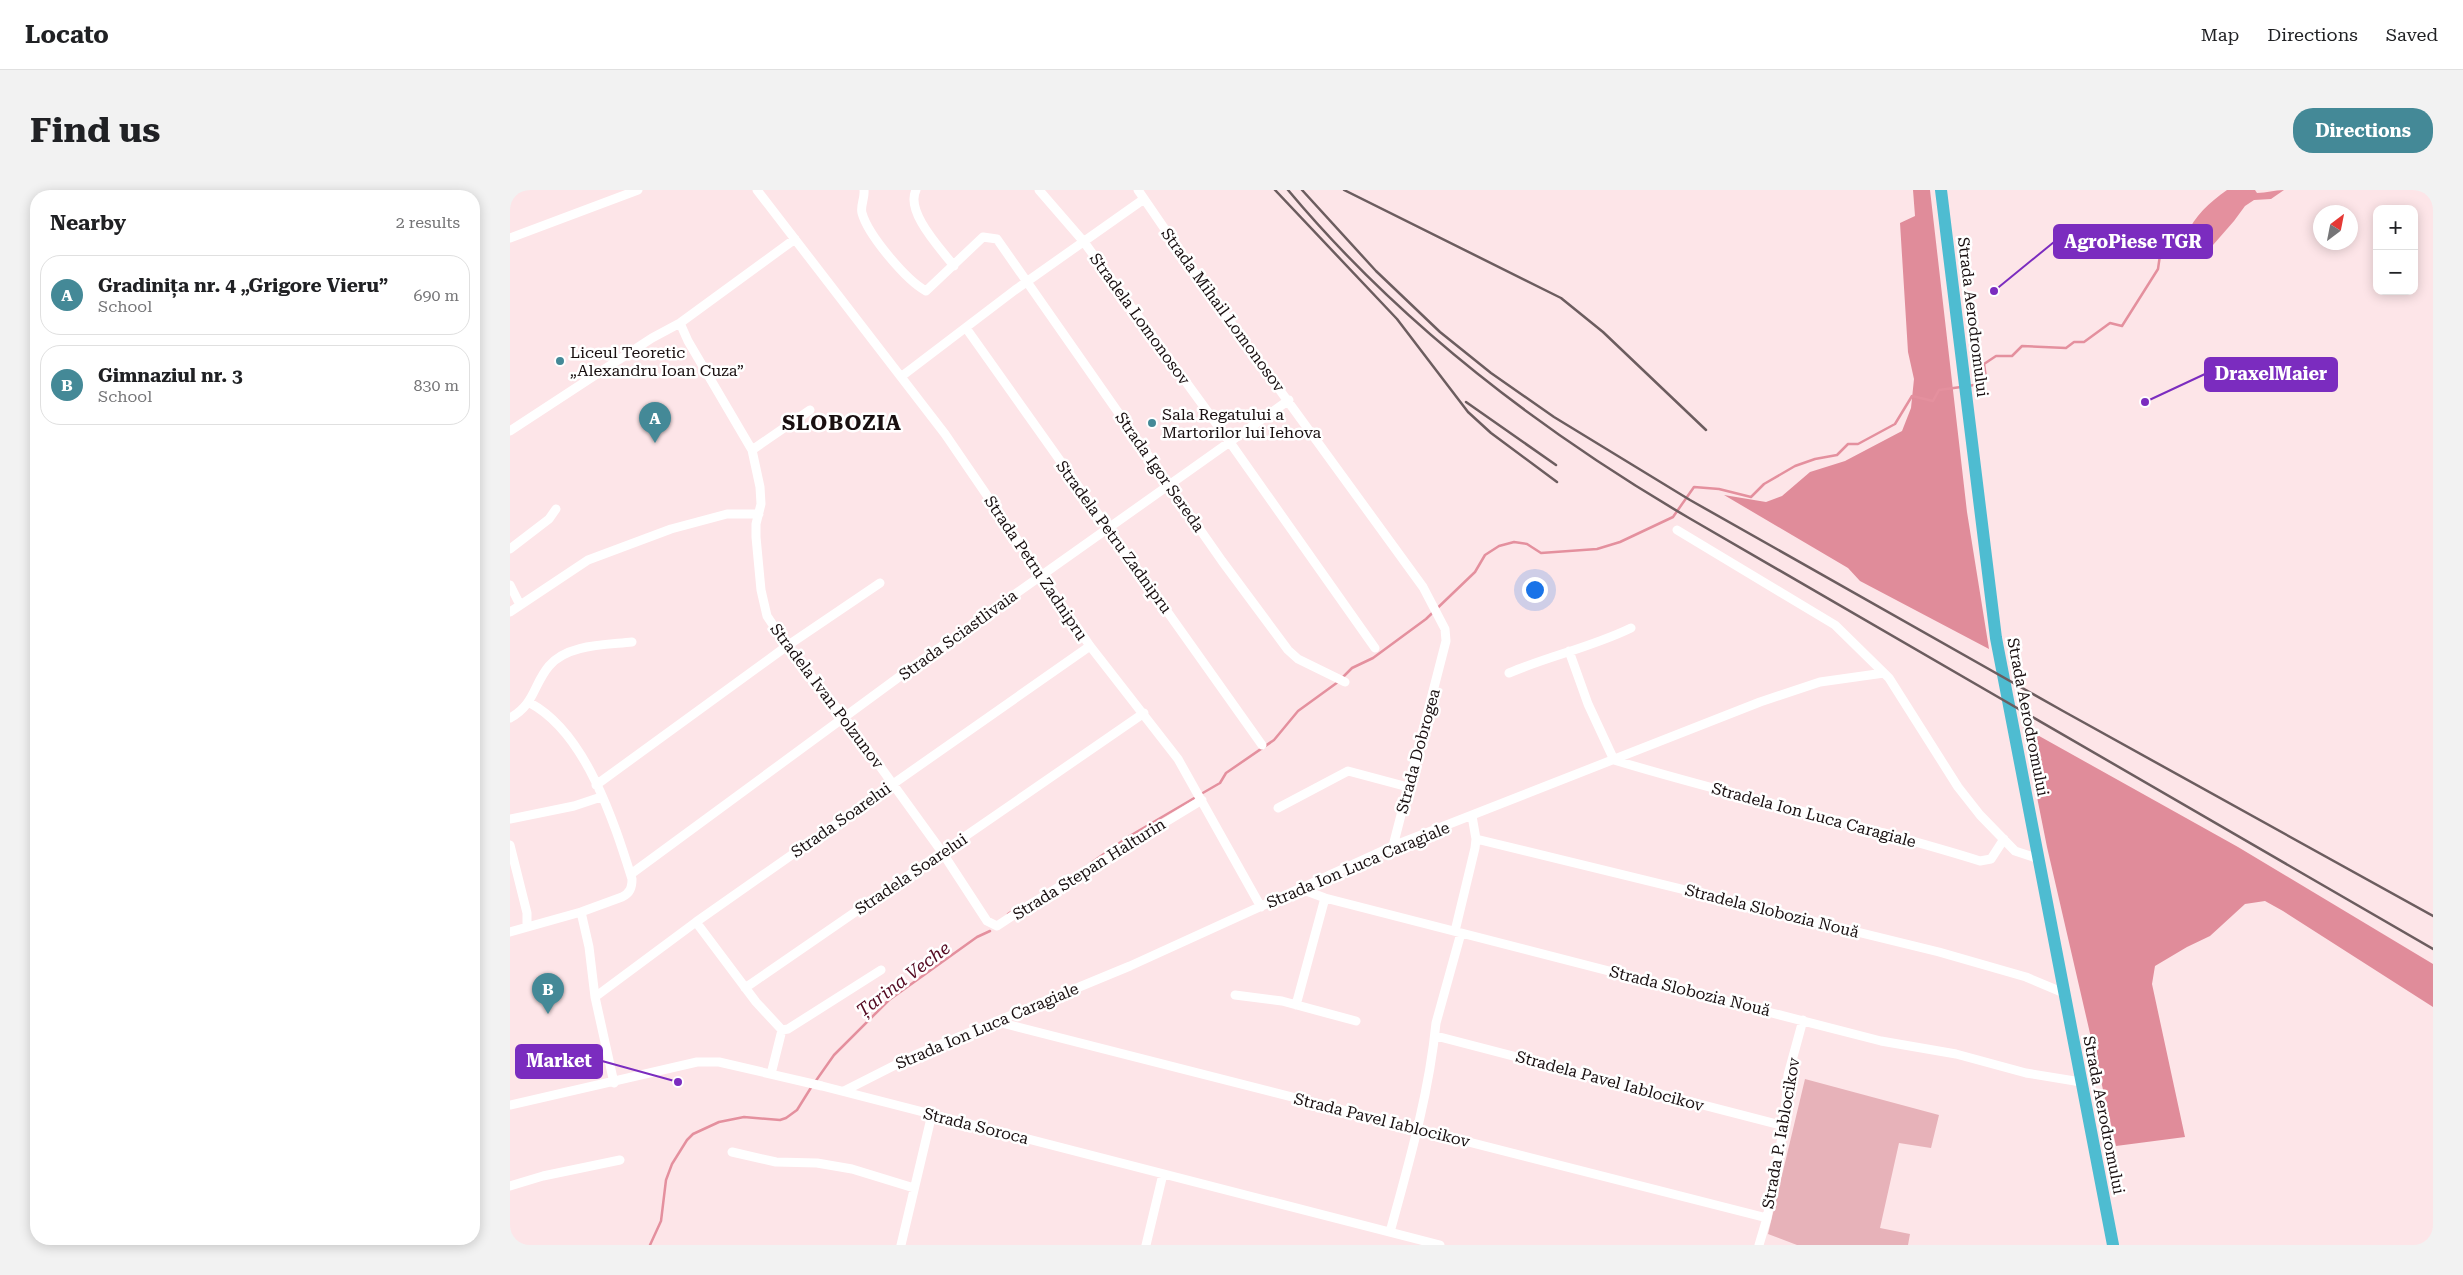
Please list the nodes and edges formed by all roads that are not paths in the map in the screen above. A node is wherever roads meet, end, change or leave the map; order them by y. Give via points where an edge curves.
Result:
1 (638, 190) edge
2 (757, 190) edge
3 (864, 190) edge
4 (916, 190) edge
5 (1039, 190) edge
6 (1138, 190) edge
7 (1941, 190) edge
8 (1144, 199) junction
9 (510, 238) edge
10 (795, 239) junction
11 (1084, 242) junction
12 (954, 266) junction
13 (1027, 283) junction
14 (680, 323) junction
15 (966, 328) junction
16 (902, 376) junction
17 (1288, 400) junction
18 (810, 410) dead end
19 (510, 431) edge
20 (1230, 441) junction
21 (752, 450) junction
22 (1169, 484) junction
23 (556, 509) dead end
24 (759, 514) junction
25 (1108, 528) junction
26 (1677, 530) dead end
27 (510, 549) edge
28 (1040, 575) junction
29 (880, 583) dead end
30 (510, 585) edge
31 (520, 605) junction
32 (510, 612) edge
33 (1631, 628) dead end
34 (632, 642) dead end
35 (787, 646) junction
36 (1090, 646) junction
37 (1375, 648) dead end
38 (1569, 651) junction
39 (1442, 656) joint
40 (1509, 673) dead end
41 (1884, 673) junction
42 (1345, 682) dead end
43 (530, 703) junction
44 (1144, 713) junction
45 (510, 718) edge
46 (845, 718) junction
47 (1262, 745) dead end
48 (1614, 760) junction
49 (893, 784) junction
50 (596, 786) junction
51 (1408, 787) junction
52 (601, 797) junction
53 (1202, 800) junction
54 (1278, 808) dead end
55 (1472, 816) junction
56 (510, 819) edge
57 (1476, 839) junction
58 (2004, 839) junction
59 (510, 845) edge
60 (1393, 846) junction
61 (942, 852) junction
62 (2039, 859) junction
63 (630, 874) junction
64 (1301, 889) junction
65 (1325, 898) junction
66 (1261, 907) junction
67 (980, 911) joint
68 (581, 912) junction
69 (696, 922) junction
70 (527, 927) junction
71 (510, 932) edge
72 (1458, 932) junction
73 (881, 970) dead end
74 (745, 988) junction
75 (2064, 993) junction
76 (1235, 995) dead end
77 (594, 997) junction
78 (1296, 1005) junction
79 (1803, 1020) junction
80 (1356, 1021) dead end
81 (998, 1022) junction
82 (782, 1030) junction
83 (1436, 1036) junction
84 (771, 1074) junction
85 (2081, 1082) junction
86 (614, 1083) junction
87 (844, 1091) junction
88 (510, 1105) edge
89 (932, 1114) junction
90 (1784, 1126) junction
91 (1417, 1128) junction
92 (732, 1152) dead end
93 (620, 1160) dead end
94 (1163, 1174) junction
95 (510, 1186) edge
96 (914, 1188) junction
97 (1767, 1218) junction
98 (1390, 1232) junction
99 (1426, 1243) edge
100 (901, 1245) edge
101 (1146, 1245) edge
102 (1440, 1245) edge
103 (1759, 1245) edge
104 (2113, 1245) edge

1 - 9 street
2 - 10 street, Strada Petru Zadnipru
3 - 12 street via 862,215 876,239 919,287 931,288
4 - 12 street via 914,207
5 - 11 street, Stradela Lomonosov
6 - 8 street, Strada Mihail Lomonosov
7 - 62 highway, Strada Aerodromului via 1996,638
8 - 11 street
8 - 17 street, Strada Mihail Lomonosov
10 - 14 street
10 - 16 street, Strada Petru Zadnipru
11 - 13 street
11 - 20 street, Stradela Lomonosov
12 - 13 street, Strada Igor Sereda via 983,237 997,239
13 - 15 street
13 - 22 street, Strada Igor Sereda
14 - 19 street
14 - 21 street, Stradela Ivan Polzunov
15 - 16 street
15 - 25 street, Stradela Petru Zadnipru
16 - 28 street, Strada Petru Zadnipru
17 - 20 street, Strada Sciastlivaia
17 - 39 street, Strada Mihail Lomonosov via 1423,587 1445,629
18 - 21 street
20 - 22 street, Strada Sciastlivaia
20 - 37 street, Stradela Lomonosov
21 - 24 street, Stradela Ivan Polzunov via 760,487
22 - 25 street, Strada Sciastlivaia
22 - 42 street, Strada Igor Sereda via 1288,650 1298,659
23 - 27 street via 549,519
24 - 31 street via 727,514 672,529 588,560
24 - 35 street, Stradela Ivan Polzunov via 756,537 764,608
25 - 28 street, Strada Sciastlivaia
25 - 47 street, Stradela Petru Zadnipru
26 - 41 street via 1835,625
28 - 36 street, Strada Petru Zadnipru
28 - 46 street, Strada Sciastlivaia
29 - 35 street
30 - 31 street
31 - 32 street
33 - 38 street via 1601,642
34 - 43 street via 591,646 560,656 548,666
35 - 46 street, Stradela Ivan Polzunov
35 - 50 street
36 - 44 street, Strada Petru Zadnipru
36 - 49 street, Strada Soarelui
38 - 40 street
38 - 48 street via 1588,704
39 - 51 street, Strada Dobrogea
41 - 48 street, Strada Ion Luca Caragiale via 1820,682 1760,702
41 - 58 street via 1958,787
43 - 45 street
43 - 50 street via 551,716 564,731
44 - 53 street, Strada Petru Zadnipru via 1178,759
44 - 61 street, Stradela Soarelui
46 - 49 street, Stradela Ivan Polzunov
46 - 63 street, Strada Sciastlivaia
48 - 55 street, Strada Ion Luca Caragiale
48 - 58 street, Stradela Ion Luca Caragiale via 1980,861 1991,858
49 - 61 street, Stradela Ivan Polzunov
49 - 69 street, Strada Soarelui
50 - 52 street
51 - 54 street via 1348,771
51 - 60 street, Strada Dobrogea
52 - 56 street
52 - 63 street
53 - 66 street, Strada Petru Zadnipru
53 - 67 street, Strada Stepan Halturin via 1001,925 990,924
55 - 57 street
55 - 60 street, Strada Ion Luca Caragiale
57 - 72 street
57 - 75 street, Stradela Slobozia Nouă via 1939,952
58 - 62 street via 2015,851
59 - 70 street via 524,898
60 - 64 street, Strada Ion Luca Caragiale
61 - 67 street, Stradela Ivan Polzunov
61 - 74 street, Stradela Soarelui
62 - 75 highway, Strada Aerodromului
63 - 68 street via 632,886 628,894
64 - 65 street, Strada Slobozia Nouă
64 - 66 street, Strada Ion Luca Caragiale
65 - 72 street, Strada Slobozia Nouă
65 - 78 street
66 - 81 street, Strada Ion Luca Caragiale
68 - 70 street
68 - 77 street via 589,946
69 - 74 street
69 - 77 street, Strada Soarelui
70 - 71 street
72 - 79 street, Strada Slobozia Nouă
72 - 83 street via 1436,1023
73 - 82 street
74 - 82 street
75 - 85 highway, Strada Aerodromului
76 - 78 street
77 - 86 street
78 - 80 street
79 - 85 street, Strada Slobozia Nouă via 2026,1073
79 - 90 street, Strada P. Iablocikov via 1788,1075
81 - 87 street, Strada Ion Luca Caragiale via 915,1055
81 - 91 street, Strada Pavel Iablocikov
82 - 84 street
83 - 90 street, Stradela Pavel Iablocikov
83 - 91 street
84 - 86 street, Strada Soroca via 719,1062 697,1062
84 - 87 street, Strada Soroca
85 - 104 highway, Strada Aerodromului
86 - 88 street, Strada Soroca
87 - 89 street, Strada Soroca
89 - 94 street, Strada Soroca
89 - 96 street
90 - 97 street, Strada P. Iablocikov
91 - 97 street, Strada Pavel Iablocikov
91 - 98 street
92 - 96 street via 776,1162 817,1163 852,1169
93 - 95 street
94 - 98 street, Strada Soroca
94 - 101 street
96 - 100 street
97 - 103 street, Strada P. Iablocikov
98 - 99 street, Strada Soroca
99 - 102 street, Strada Soroca

